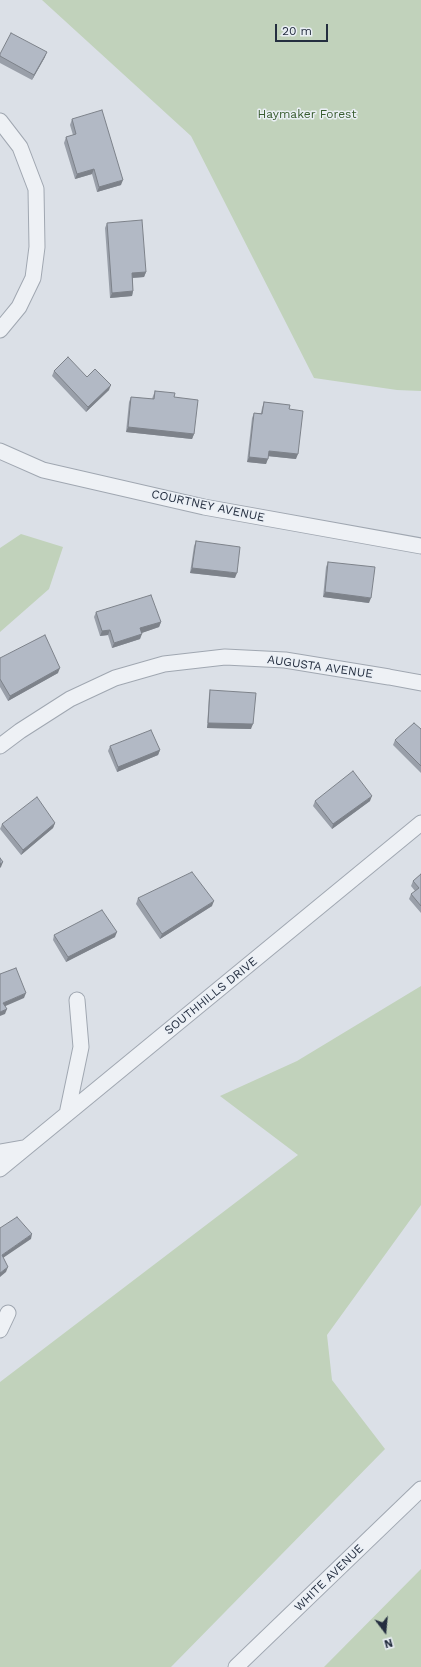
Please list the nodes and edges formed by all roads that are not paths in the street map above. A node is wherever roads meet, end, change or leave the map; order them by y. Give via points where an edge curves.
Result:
1 (0, 121) edge
2 (0, 330) edge
3 (0, 451) edge
4 (421, 546) edge
5 (421, 683) edge
6 (0, 746) edge
7 (421, 823) edge
8 (77, 1000) dead end
9 (67, 1114) junction
10 (25, 1148) junction
11 (0, 1152) edge
12 (0, 1169) edge
13 (8, 1313) dead end
14 (0, 1330) edge
15 (421, 1489) edge
16 (236, 1667) edge

1 - 2 street via 20,147 36,190 37,247 33,278 19,307
3 - 4 street, COURTNEY AVENUE via 43,470 204,507
5 - 6 street, AUGUSTA AVENUE via 285,660 225,657 164,664 115,678 70,700
7 - 9 street, SOUTHHILLS DRIVE
8 - 9 street via 80,1047
9 - 10 street, SOUTHHILLS DRIVE
10 - 11 street
10 - 12 street, SOUTHHILLS DRIVE
13 - 14 street
15 - 16 street, WHITE AVENUE

